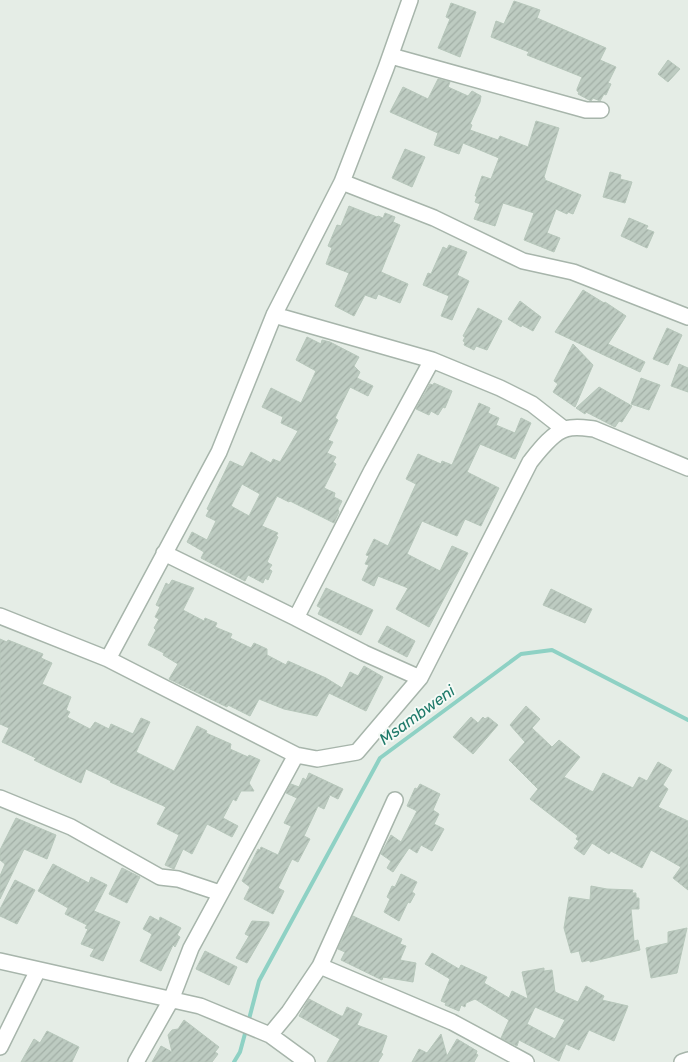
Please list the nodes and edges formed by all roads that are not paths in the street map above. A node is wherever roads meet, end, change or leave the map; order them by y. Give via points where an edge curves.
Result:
1 (410, 0) edge
2 (390, 56) junction
3 (601, 110) dead end
4 (342, 182) junction
5 (274, 315) junction
6 (688, 317) edge
7 (432, 360) junction
8 (564, 429) junction
9 (688, 468) edge
10 (164, 553) junction
11 (0, 616) edge
12 (296, 618) junction
13 (108, 659) junction
14 (420, 678) junction
15 (296, 754) junction
16 (0, 798) edge
17 (395, 800) dead end
18 (220, 893) junction
19 (0, 961) edge
20 (320, 966) junction
21 (38, 970) junction
22 (172, 1000) junction
23 (270, 1036) junction
24 (0, 1047) edge
25 (688, 1060) edge
26 (136, 1062) edge
27 (307, 1062) edge
28 (526, 1062) edge
29 (682, 1062) edge

1 - 2 street
2 - 3 street via 586,110
2 - 4 street
4 - 5 street
4 - 6 street via 434,218 523,261 573,272
5 - 7 street
5 - 10 street via 218,452
7 - 8 street via 532,404
7 - 12 street
8 - 9 street via 594,429
8 - 14 street via 547,442 530,462
10 - 12 street
10 - 13 street
11 - 13 street
12 - 14 street
13 - 15 street
14 - 15 street via 357,752 317,759
15 - 18 street
16 - 18 street via 71,827 160,877 178,879
17 - 20 street
18 - 22 street via 191,948
19 - 21 street
20 - 23 street
20 - 28 street via 452,1022
21 - 22 street
21 - 24 street
22 - 23 street via 200,1006
22 - 26 street
23 - 27 street
25 - 29 street

